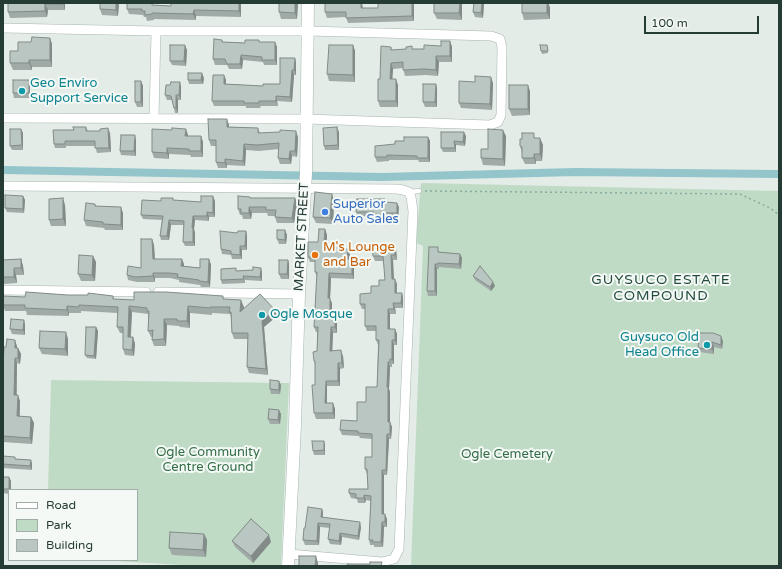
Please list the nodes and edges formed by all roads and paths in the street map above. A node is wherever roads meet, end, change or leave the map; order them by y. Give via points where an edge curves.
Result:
1 (308, 3) edge
2 (3, 28) edge
3 (156, 31) junction
4 (308, 32) junction
5 (3, 118) edge
6 (154, 118) junction
7 (306, 119) junction
8 (305, 181) junction
9 (3, 186) edge
10 (420, 191) joint
11 (409, 192) junction
12 (779, 215) edge
13 (3, 290) edge
14 (299, 294) junction
15 (288, 560) edge

1 - 4 street, MARKET STREET
2 - 3 street
3 - 4 street
3 - 6 street
4 - 7 street, MARKET STREET
4 - 7 street via 491,36 500,39 501,115 498,122 490,125
5 - 6 street
6 - 7 street
7 - 8 street, MARKET STREET
8 - 9 street
8 - 11 street
8 - 14 street, MARKET STREET
10 - 11 lane
10 - 12 path via 740,194
11 - 15 street via 413,211 399,549 394,559 382,562
13 - 14 street
14 - 15 street, MARKET STREET

